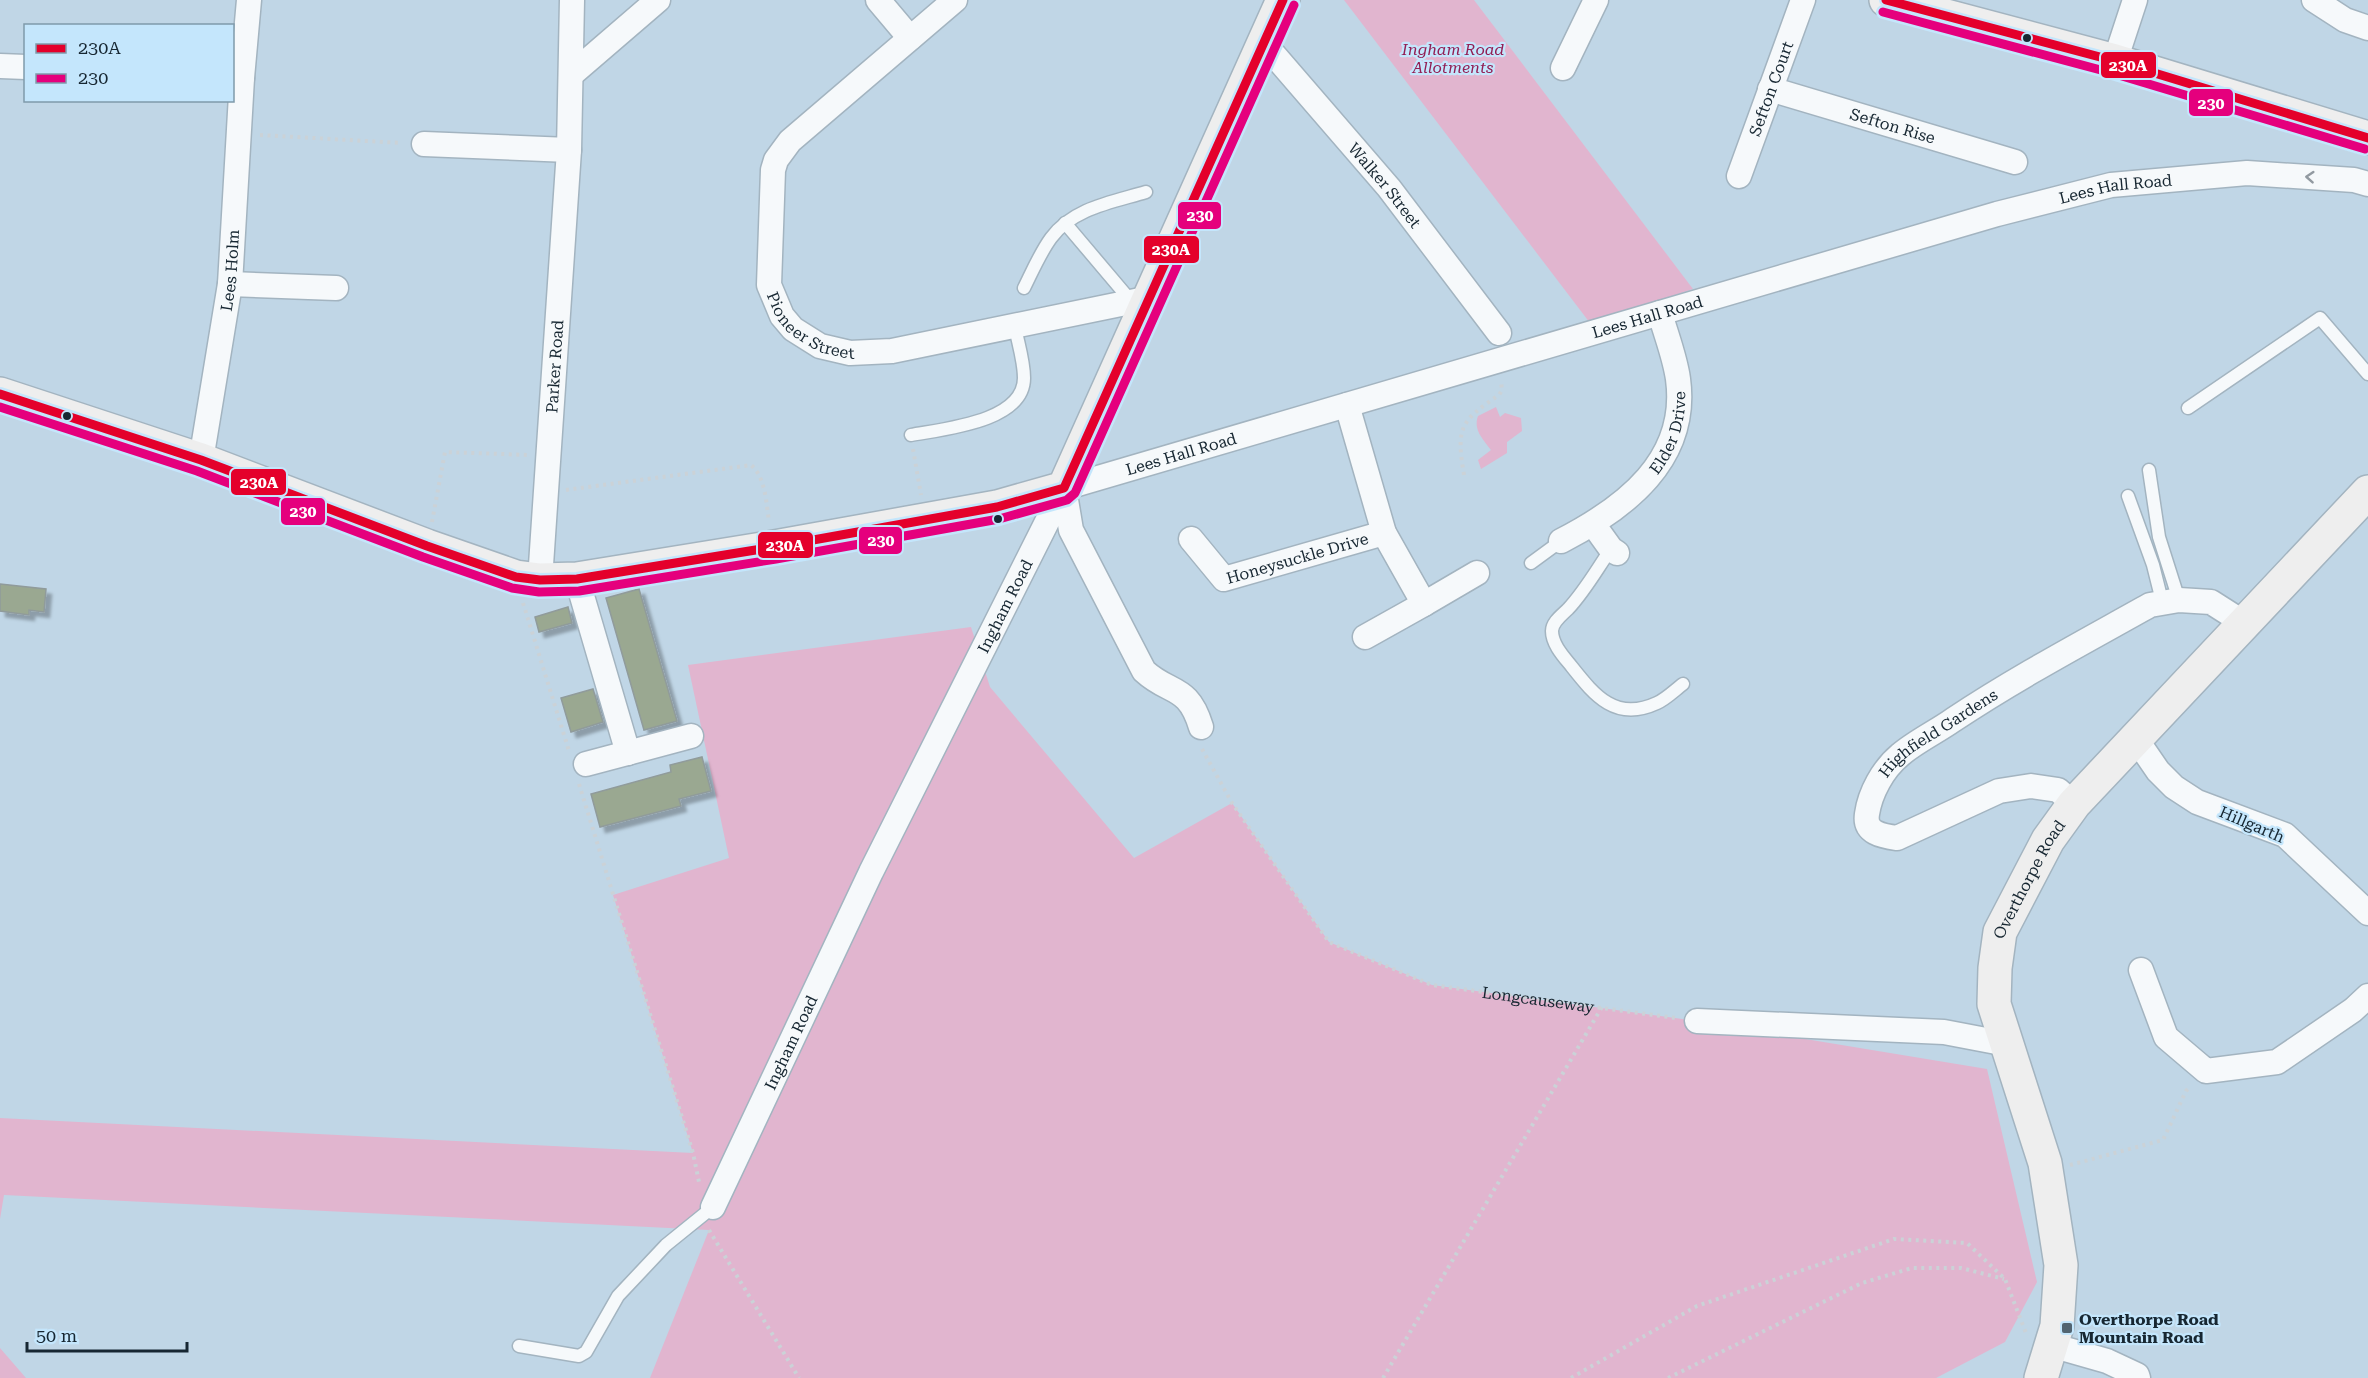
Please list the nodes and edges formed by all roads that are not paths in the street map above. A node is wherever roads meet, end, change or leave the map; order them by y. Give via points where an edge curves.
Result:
1 (249, 0) edge
2 (572, 0) edge
3 (658, 0) edge
4 (878, 0) edge
5 (955, 0) edge
6 (1283, 0) edge
7 (1596, 0) edge
8 (1803, 0) edge
9 (1886, 0) edge
10 (2136, 0) edge
11 (2314, 0) edge
12 (2368, 28) edge
13 (910, 38) junction
14 (1263, 42) junction
15 (2115, 61) junction
16 (0, 66) edge
17 (24, 67) edge
18 (1563, 69) dead end
19 (572, 74) junction
20 (237, 78) edge
21 (1770, 89) junction
22 (2368, 138) edge
23 (424, 144) road end
24 (569, 150) junction
25 (2015, 162) dead end
26 (1739, 176) dead end
27 (2368, 184) edge
28 (1146, 192) dead end
29 (1065, 223) junction
30 (230, 284) junction
31 (336, 288) dead end
32 (1024, 288) dead end
33 (1140, 300) junction
34 (1660, 313) junction
35 (1015, 327) junction
36 (1499, 333) dead end
37 (2368, 374) edge
38 (0, 394) edge
39 (1347, 405) junction
40 (2188, 408) dead end
41 (911, 435) road end
42 (201, 460) junction
43 (2149, 470) dead end
44 (1064, 488) junction
45 (2368, 492) edge
46 (2128, 496) dead end
47 (1593, 524) junction
48 (1384, 533) junction
49 (1191, 539) dead end
50 (1561, 541) joint
51 (1614, 551) joint
52 (1531, 563) dead end
53 (1477, 573) dead end
54 (528, 579) junction
55 (577, 579) junction
56 (2171, 601) junction
57 (1424, 604) junction
58 (2244, 623) junction
59 (1365, 637) dead end
60 (1683, 684) dead end
61 (1201, 727) road end
62 (691, 735) dead end
63 (2136, 739) junction
64 (628, 753) junction
65 (577, 763) road end
66 (2074, 804) junction
67 (2368, 913) edge
68 (2141, 970) dead end
69 (2368, 996) edge
70 (1697, 1021) road end
71 (2007, 1044) junction
72 (710, 1211) joint
73 (519, 1346) dead end
74 (2044, 1366) edge
75 (2138, 1378) edge

1 - 20 street, Lees Holm
2 - 19 street, Parker Road
3 - 19 street
4 - 13 street
5 - 13 street, Pioneer Street
6 - 14 street, Ingham Road
7 - 18 street
8 - 21 street, Sefton Court
9 - 15 street
10 - 15 street
11 - 12 street via 2345,20
13 - 35 street, Pioneer Street via 790,141 777,160 773,170 769,285 774,301 793,329 806,339 850,353 892,351
14 - 33 street, Ingham Road
14 - 36 street, Walker Street via 1389,188
15 - 22 street
16 - 17 street
19 - 24 street, Parker Road
20 - 30 street, Lees Holm via 240,134
21 - 25 street, Sefton Rise
21 - 26 street, Sefton Court
23 - 24 street
24 - 54 street, Parker Road via 547,492
27 -> 34 street, Lees Hall Road via 2247,173 2111,185 1997,214
28 - 29 lane via 1086,210
29 - 32 lane via 1050,239
29 - 33 lane
30 - 31 street
30 - 42 street, Lees Holm
33 - 35 street, Pioneer Street
33 - 44 street, Ingham Road
34 - 39 street, Lees Hall Road
34 - 47 street, Elder Drive via 1678,380 1674,432 1651,476
35 - 41 lane via 1024,380 1019,394 1007,407 975,423
37 - 40 lane via 2320,318
38 - 42 street, Lees Hall Road
39 - 44 street, Lees Hall Road
39 - 48 street, Honeysuckle Drive
42 - 54 street, Lees Hall Road via 427,546
43 - 56 lane
44 - 55 street, Lees Hall Road via 997,507
44 - 61 street via 1071,530 1144,671 1155,681 1178,690 1197,713
44 - 72 street, Ingham Road via 871,872
45 - 58 street, Overthorpe Road
46 - 56 lane
47 - 50 street, Elder Drive
47 - 51 street
48 - 49 street, Honeysuckle Drive via 1224,579
48 - 57 street, Honeysuckle Drive
50 - 52 lane
51 - 60 lane via 1555,623 1552,631 1556,645 1602,701 1618,708 1657,703
53 - 57 street
54 - 55 street, Lees Hall Road
55 - 64 street
56 - 58 street, Highfield Gardens via 2211,602
56 - 66 street, Highfield Gardens via 2150,604 1982,701 1899,756 1881,777 1868,804 1866,820 1870,830 1883,837 1897,838 2000,791 2031,786 2058,790
57 - 59 street
58 - 63 street, Overthorpe Road
62 - 64 street
63 - 66 street, Overthorpe Road
63 - 67 street, Hillgarth via 2174,787 2197,802 2285,835
64 - 65 street
66 - 71 street, Overthorpe Road via 2048,840 2000,932 1994,1004
68 - 69 street via 2166,1037 2206,1071 2277,1062
70 - 71 street via 1944,1032
71 - 74 street, Overthorpe Road via 2045,1163 2061,1265 2057,1326
72 - 73 lane via 666,1245 618,1296 586,1352 579,1356
74 - 75 street via 2107,1360

